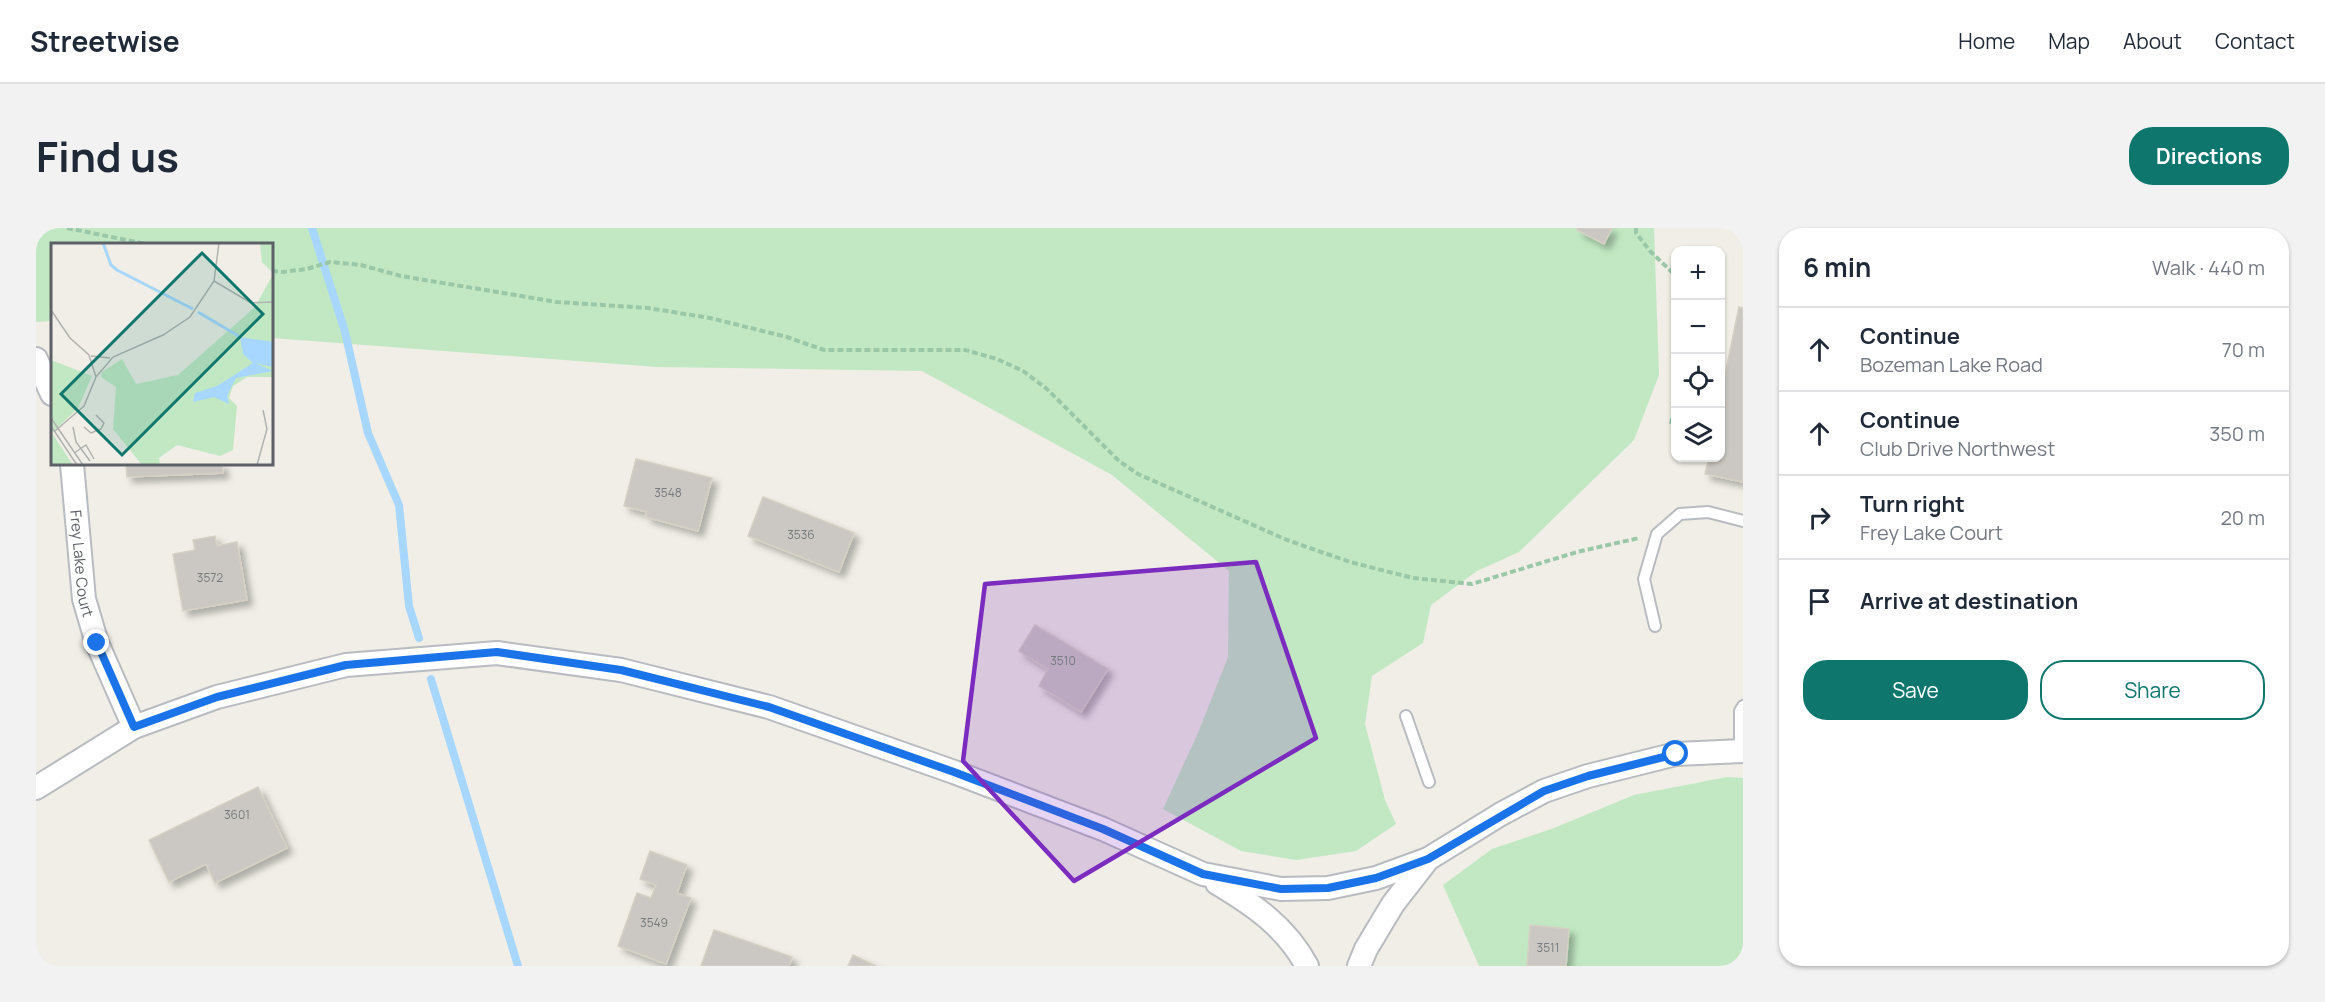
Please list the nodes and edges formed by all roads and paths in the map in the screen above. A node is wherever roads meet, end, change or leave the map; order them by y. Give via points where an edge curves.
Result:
1 (67, 228) edge
2 (1636, 228) edge
3 (141, 243) edge
4 (273, 271) edge
5 (1671, 271) edge
6 (36, 359) edge
7 (51, 392) edge
8 (72, 465) edge
9 (1743, 521) edge
10 (1640, 537) dead end
11 (1655, 626) dead end
12 (1743, 706) edge
13 (1406, 716) dead end
14 (134, 727) junction
15 (1741, 751) edge
16 (1429, 782) dead end
17 (36, 788) edge
18 (1428, 859) junction
19 (1203, 874) junction
20 (1307, 966) edge
21 (1359, 966) edge

1 - 3 path
2 - 5 path via 1650,251
4 - 10 path via 307,269 330,262 361,265 401,276 557,302 648,308 710,318 825,350 965,350 1023,371 1047,388 1119,461 1138,474 1287,540 1413,578 1472,584
6 - 7 street
8 - 14 street, Frey Lake Court via 84,599 97,643
9 - 11 lane via 1708,512 1680,514 1658,534 1644,579
12 - 15 lane
13 - 16 lane
14 - 17 street
14 - 19 street via 217,697 346,665 497,652 621,670 769,707 1103,829
15 - 18 street via 1676,754 1544,791
18 - 19 street via 1376,878 1328,888 1281,889
18 - 21 street via 1394,904
19 - 20 street via 1275,923

